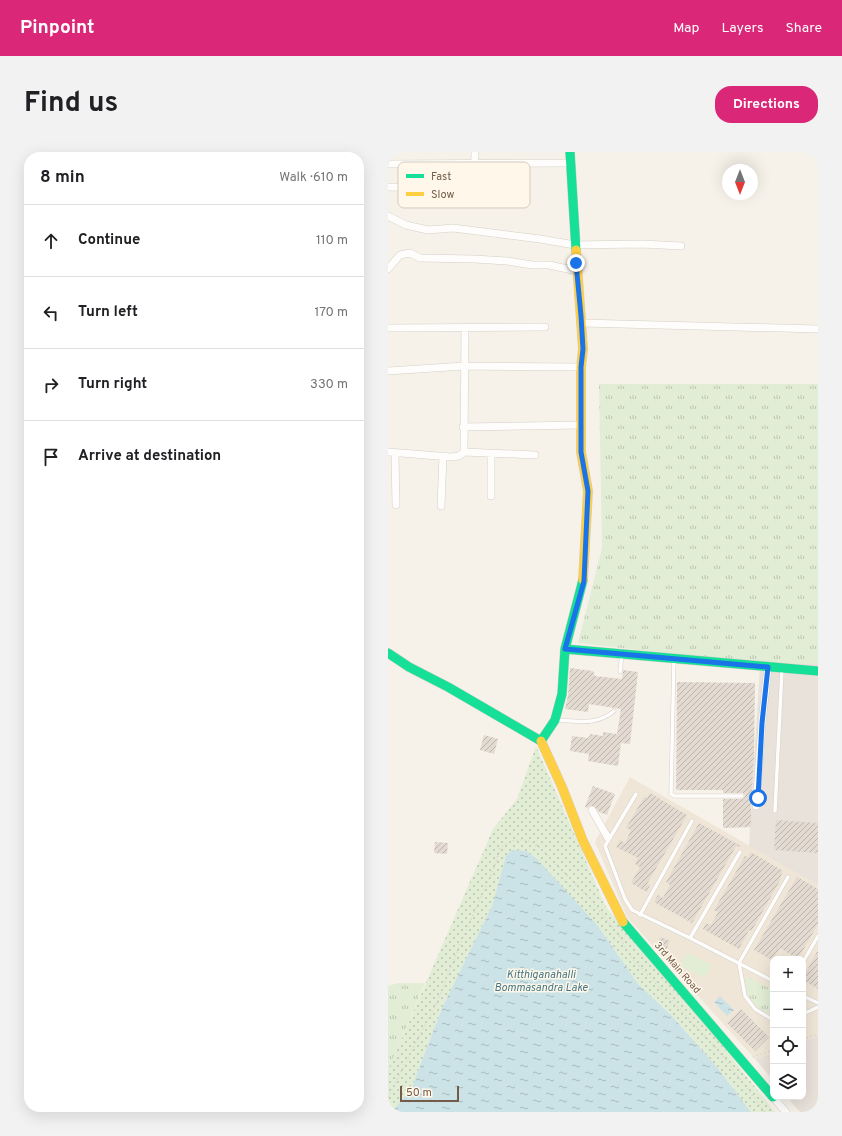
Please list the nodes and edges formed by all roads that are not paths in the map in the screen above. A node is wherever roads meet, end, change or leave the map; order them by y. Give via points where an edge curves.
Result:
1 (570, 152) edge
2 (530, 163) edge
3 (570, 163) junction
4 (388, 186) edge
5 (398, 186) edge
6 (388, 216) edge
7 (575, 245) junction
8 (681, 246) dead end
9 (388, 269) edge
10 (577, 271) junction
11 (582, 324) junction
12 (545, 327) dead end
13 (388, 328) edge
14 (465, 328) junction
15 (818, 328) edge
16 (464, 366) junction
17 (581, 367) junction
18 (388, 371) edge
19 (581, 425) junction
20 (463, 427) junction
21 (388, 452) edge
22 (396, 452) junction
23 (464, 452) junction
24 (491, 454) junction
25 (535, 455) dead end
26 (443, 456) junction
27 (491, 496) dead end
28 (396, 505) dead end
29 (441, 506) dead end
30 (565, 649) junction
31 (388, 653) edge
32 (622, 653) junction
33 (674, 658) junction
34 (768, 667) junction
35 (782, 668) junction
36 (818, 671) edge
37 (620, 672) dead end
38 (614, 711) dead end
39 (555, 720) junction
40 (541, 741) junction
41 (636, 794) dead end
42 (742, 796) dead end
43 (756, 806) dead end
44 (592, 810) dead end
45 (775, 811) dead end
46 (692, 821) dead end
47 (608, 838) junction
48 (740, 852) dead end
49 (788, 878) dead end
50 (640, 915) junction
51 (818, 936) edge
52 (690, 938) junction
53 (806, 957) edge
54 (739, 963) junction
55 (770, 979) edge
56 (806, 997) edge
57 (818, 1003) edge
58 (818, 1006) edge
59 (806, 1012) edge
60 (770, 1018) edge
61 (770, 1094) edge
62 (776, 1100) edge
63 (786, 1112) edge

1 - 3 street
2 - 3 street
3 - 7 street
4 - 5 street
6 - 7 street via 428,230 453,228
7 - 8 street
7 - 10 street
9 - 10 street via 400,255 410,253 420,258 507,261
10 - 11 street
11 - 15 street
11 - 17 street
12 - 14 street
13 - 14 street
14 - 16 street
16 - 17 street
16 - 18 street
16 - 20 street
17 - 19 street
19 - 20 street
19 - 30 street via 581,452 588,491 584,581
20 - 23 street
21 - 22 street
22 - 26 street
22 - 28 street
23 - 24 street
23 - 26 street via 459,456
24 - 25 street
24 - 27 street
26 - 29 street
30 - 32 street
30 - 39 street via 562,694
31 - 40 street
32 - 33 street
32 - 37 lane
33 - 34 street
33 - 42 lane via 671,794
34 - 35 street
34 - 43 street
35 - 36 street
35 - 45 lane
38 - 39 lane via 602,720
39 - 40 street
40 - 61 street, 3rd Main Road via 583,841 623,922
41 - 47 lane
44 - 47 street
46 - 50 lane
47 - 50 lane via 605,846 625,899 632,910
48 - 52 lane
49 - 54 lane
50 - 52 lane
51 - 53 lane
52 - 54 lane
54 - 55 lane
54 - 60 lane via 745,996 755,1009
56 - 57 lane
58 - 59 lane
62 - 63 street, 3rd Main Road

